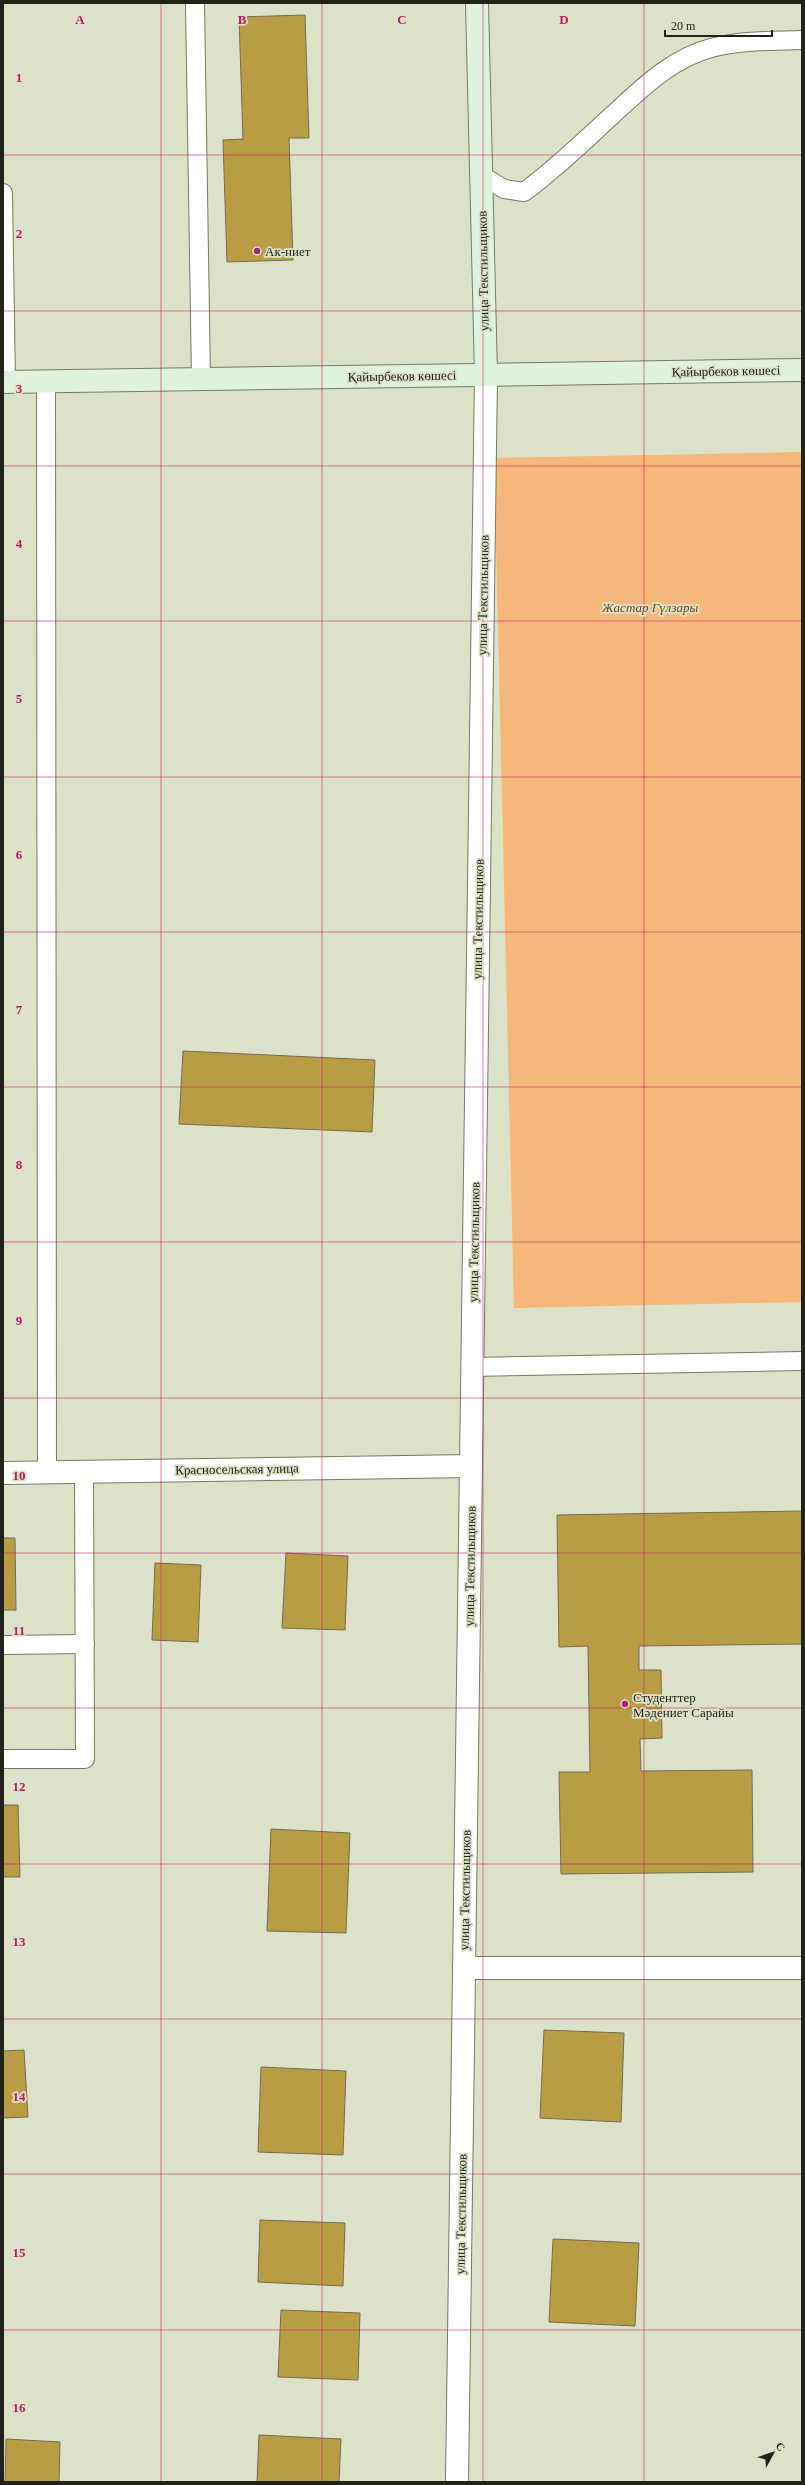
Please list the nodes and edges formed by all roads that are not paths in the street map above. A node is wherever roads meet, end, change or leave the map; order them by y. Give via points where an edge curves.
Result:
1 (195, 3) edge
2 (477, 3) edge
3 (802, 40) edge
4 (481, 175) junction
5 (3, 193) edge
6 (802, 370) edge
7 (486, 375) junction
8 (201, 379) junction
9 (5, 382) edge
10 (46, 382) junction
11 (802, 1361) edge
12 (472, 1367) junction
13 (471, 1466) junction
14 (47, 1472) junction
15 (84, 1472) junction
16 (3, 1473) edge
17 (85, 1644) junction
18 (3, 1645) edge
19 (3, 1759) edge
20 (464, 1968) junction
21 (802, 1968) edge
22 (457, 2482) edge

1 - 8 lane
2 - 4 main road, улица Текстильщиков
3 - 4 lane via 753,41 710,48 668,67 552,171 524,192 504,189
4 - 7 main road, улица Текстильщиков
5 - 9 lane
6 - 7 main road, Қайырбеков көшесі
7 - 8 main road, Қайырбеков көшесі
7 - 12 street, улица Текстильщиков
8 - 10 main road, Қайырбеков көшесі
9 - 10 main road, Қайырбеков көшесі
10 - 14 lane
11 - 12 lane
12 - 13 street, улица Текстильщиков
13 - 15 street, Красносельская улица
13 - 20 street, улица Текстильщиков
14 - 15 street, Красносельская улица
14 - 16 street, Красносельская улица
15 - 17 lane
17 - 18 lane
17 - 19 lane via 85,1759
20 - 21 street
20 - 22 street, улица Текстильщиков

